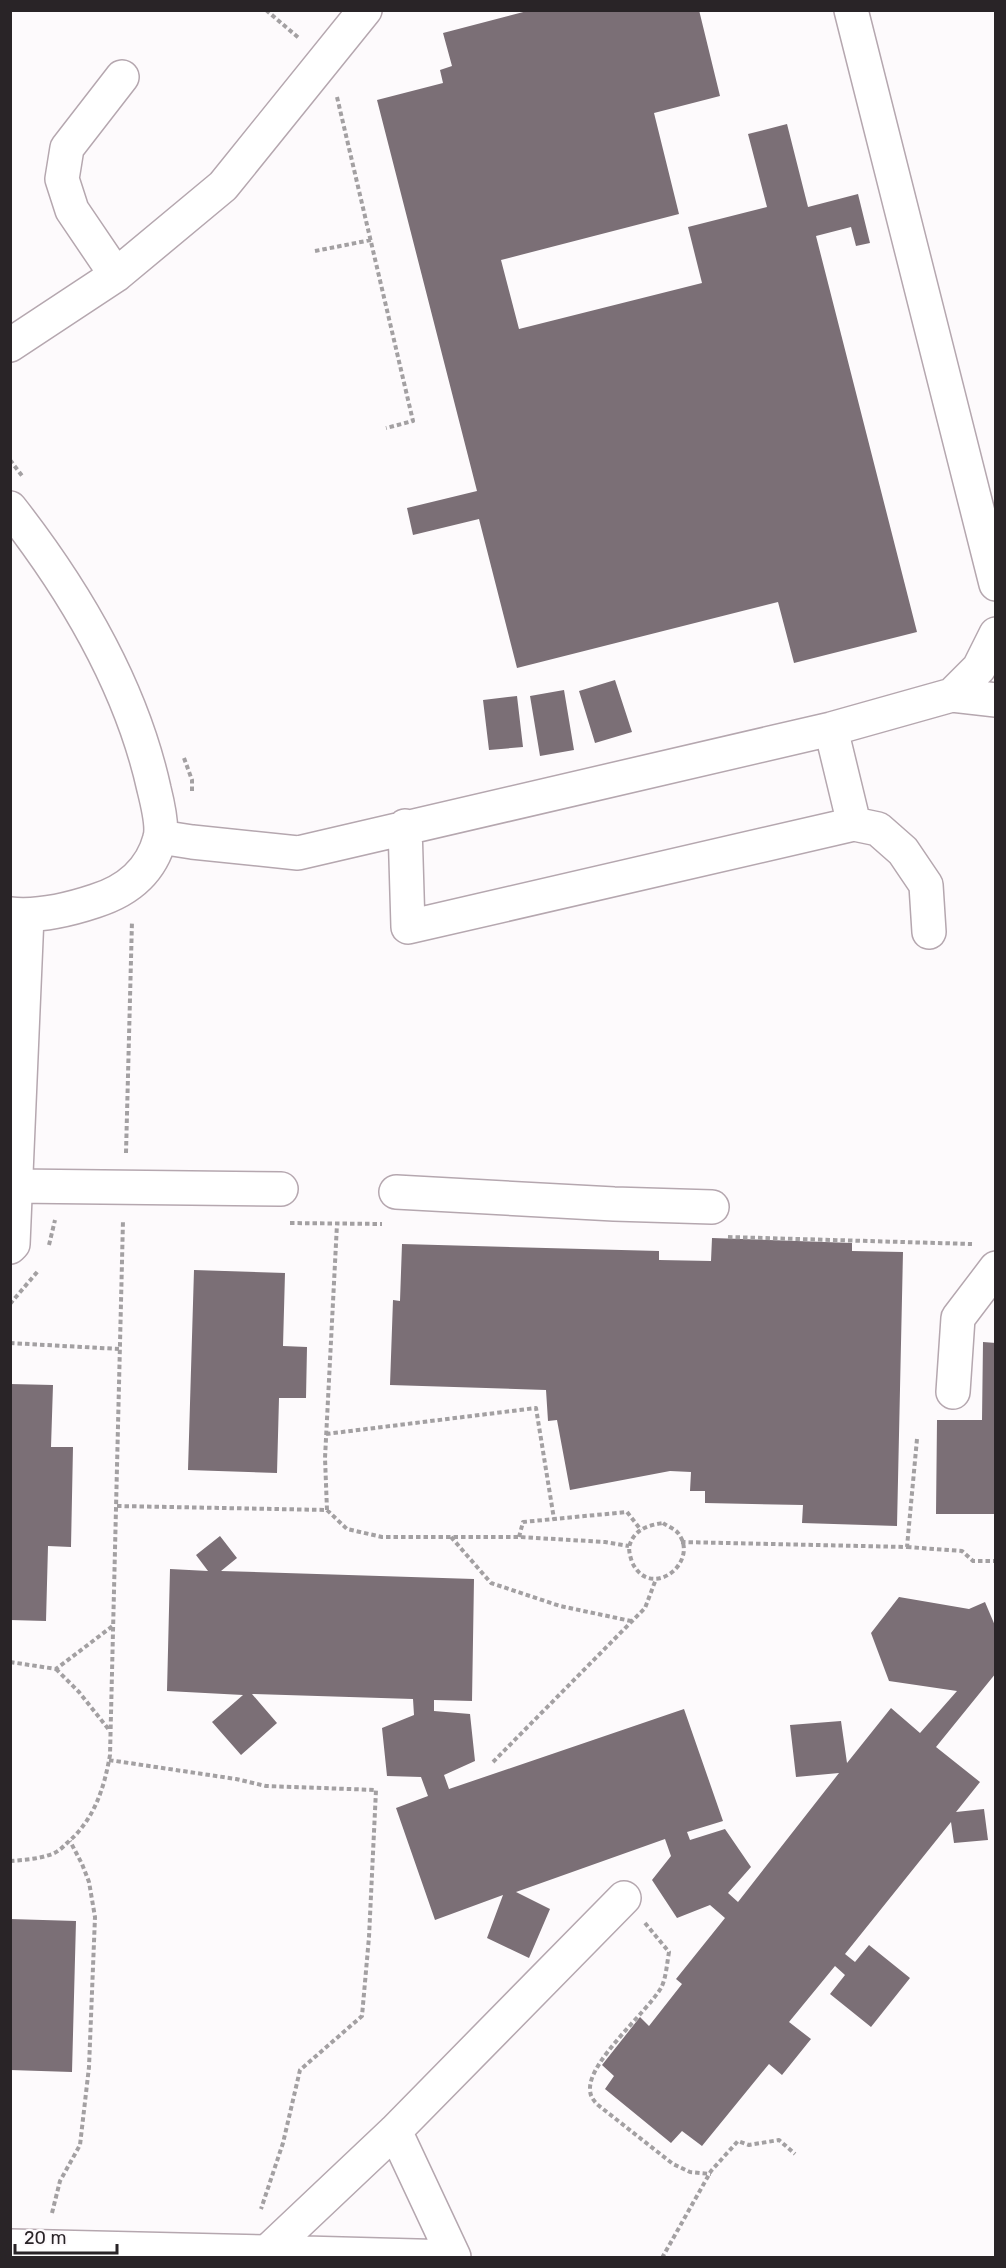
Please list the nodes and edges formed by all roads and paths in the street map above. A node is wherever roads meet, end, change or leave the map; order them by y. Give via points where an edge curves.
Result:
1 (266, 10) edge
2 (365, 10) edge
3 (851, 10) edge
4 (307, 46) dead end
5 (122, 77) dead end
6 (335, 90) dead end
7 (371, 240) junction
8 (315, 250) dead end
9 (116, 275) junction
10 (10, 345) edge
11 (386, 428) dead end
12 (10, 508) edge
13 (996, 584) edge
14 (996, 634) edge
15 (952, 694) junction
16 (996, 700) edge
17 (831, 729) junction
18 (854, 824) junction
19 (405, 826) junction
20 (160, 837) junction
21 (133, 911) dead end
22 (19, 915) edge
23 (929, 932) dead end
24 (126, 1160) dead end
25 (15, 1186) junction
26 (281, 1189) dead end
27 (396, 1192) dead end
28 (56, 1216) dead end
29 (123, 1216) dead end
30 (280, 1222) dead end
31 (716, 1222) joint
32 (337, 1224) junction
33 (387, 1224) dead end
34 (10, 1247) edge
35 (46, 1250) dead end
36 (989, 1256) edge
37 (42, 1260) dead end
38 (10, 1304) edge
39 (10, 1342) edge
40 (119, 1349) junction
41 (953, 1392) dead end
42 (326, 1434) junction
43 (917, 1439) dead end
44 (117, 1506) junction
45 (327, 1510) junction
46 (554, 1519) junction
47 (641, 1530) junction
48 (451, 1537) junction
49 (519, 1537) junction
50 (681, 1542) junction
51 (629, 1546) junction
52 (907, 1547) junction
53 (996, 1561) edge
54 (656, 1579) junction
55 (632, 1622) junction
56 (114, 1626) junction
57 (10, 1662) edge
58 (56, 1669) junction
59 (111, 1731) junction
60 (109, 1760) junction
61 (493, 1762) dead end
62 (70, 1841) junction
63 (10, 1861) edge
64 (624, 1898) joint
65 (396, 2131) junction
66 (795, 2154) dead end
67 (711, 2174) junction
68 (259, 2217) dead end
69 (10, 2246) edge
70 (48, 2247) junction
71 (267, 2252) junction
72 (662, 2258) edge

1 - 4 path
2 - 9 lane via 223,186
3 - 13 lane
5 - 9 lane via 67,148 63,179 72,210
6 - 7 path
7 - 8 path
7 - 11 path via 412,421
9 - 10 lane
12 - 20 lane via 85,616 115,676 146,754
14 - 15 lane via 979,668
15 - 16 lane
15 - 17 lane
17 - 18 lane
17 - 19 lane
18 - 19 lane via 408,927
18 - 23 lane via 878,829 903,851 926,885
19 - 20 lane via 298,853
20 - 22 lane via 146,870 127,888 74,908
21 - 24 path
22 - 25 lane
25 - 26 lane
25 - 34 lane
27 - 31 lane via 603,1203
28 - 35 path
29 - 40 path
30 - 32 path
31 - 36 path
32 - 33 path
32 - 42 path
36 - 41 lane via 958,1318
37 - 38 path
39 - 40 path
40 - 44 path
42 - 45 path
42 - 46 path via 536,1408
43 - 52 path
44 - 45 path
44 - 56 path
45 - 48 path via 347,1530 382,1537
46 - 47 path via 627,1512
46 - 49 path via 523,1522
47 - 50 path via 663,1523 678,1533
47 - 51 path
48 - 49 path
48 - 55 path via 491,1583 560,1606
49 - 51 path
50 - 52 path
50 - 54 path via 684,1550 679,1566 670,1575
51 - 54 path via 635,1568
52 - 53 path via 962,1551 974,1561
54 - 55 path via 645,1608
55 - 61 path
56 - 58 path
56 - 59 path
57 - 58 path
58 - 59 path
59 - 60 path
60 - 62 path via 97,1802 86,1824
60 - 68 path via 266,1786 376,1790 362,2016 300,2070 283,2143
62 - 63 path via 54,1853
62 - 70 path via 89,1882 95,1917 89,2067 80,2145 60,2181
64 - 65 lane
64 - 67 path via 669,1952 662,1987 603,2059 592,2077 591,2097 674,2164 690,2172
65 - 71 lane
65 - 71 lane via 454,2257
66 - 67 path via 779,2140 749,2145 738,2141
67 - 72 path
69 - 70 lane
70 - 71 lane

